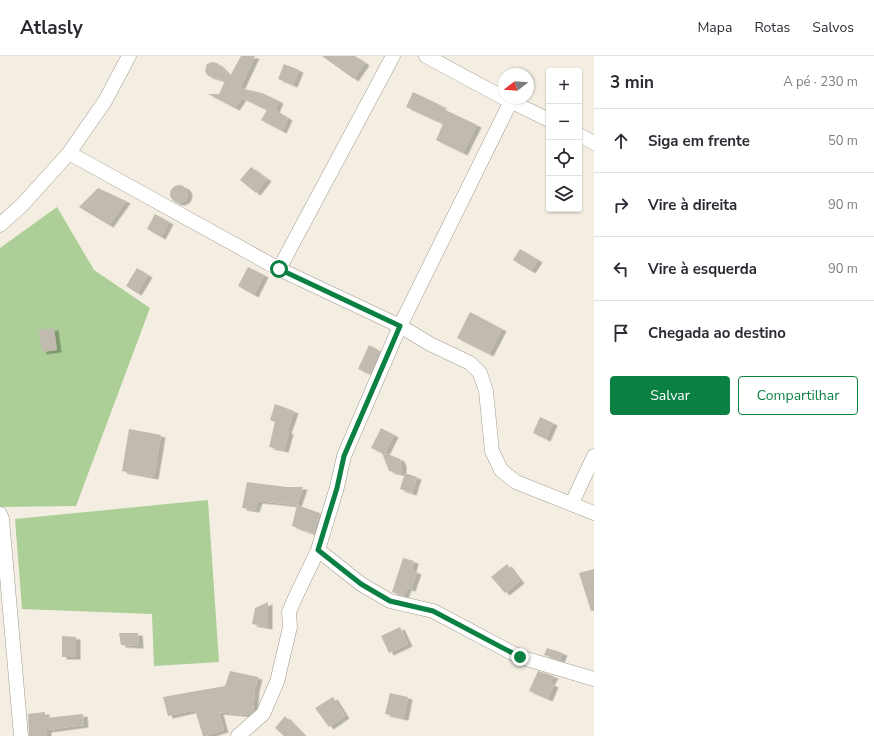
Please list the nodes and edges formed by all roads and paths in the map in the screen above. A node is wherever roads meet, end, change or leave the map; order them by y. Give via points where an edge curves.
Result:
1 (129, 56) edge
2 (393, 56) edge
3 (426, 56) edge
4 (498, 95) edge
5 (504, 104) edge
6 (516, 104) edge
7 (546, 119) edge
8 (582, 137) edge
9 (594, 143) edge
10 (69, 153) junction
11 (0, 225) edge
12 (279, 269) junction
13 (400, 326) junction
14 (594, 456) edge
15 (572, 503) junction
16 (594, 513) edge
17 (0, 514) edge
18 (318, 550) junction
19 (594, 679) edge
20 (21, 736) edge
21 (238, 736) edge

1 - 10 street via 105,101
2 - 12 street
3 - 4 street
5 - 13 street
6 - 7 street
8 - 9 street
10 - 11 street via 23,204
10 - 12 street
12 - 13 street
13 - 15 street via 470,363 480,373 486,391 492,450 501,470 516,482
13 - 18 street via 344,456
14 - 15 street
15 - 16 street
17 - 20 street
18 - 19 street via 361,584 390,601 433,611 520,657
18 - 21 street via 289,612 290,627 277,682 263,714

